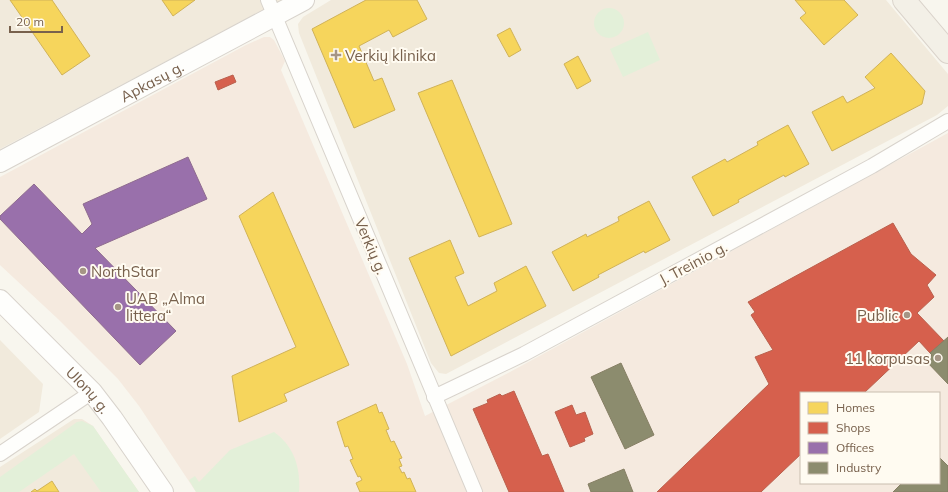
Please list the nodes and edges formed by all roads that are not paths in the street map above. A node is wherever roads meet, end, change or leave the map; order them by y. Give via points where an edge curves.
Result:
1 (304, 0) edge
2 (904, 0) edge
3 (272, 8) edge
4 (948, 52) edge
5 (948, 121) edge
6 (0, 162) edge
7 (0, 300) edge
8 (92, 392) junction
9 (434, 397) junction
10 (0, 454) edge
11 (163, 492) edge
12 (475, 492) edge

1 - 3 main road, Apkasų g.
2 - 4 main road
3 - 6 main road, Apkasų g.
3 - 9 street, Verkių g.
5 - 9 street, J. Treinio g. via 872,166 524,354
7 - 8 main road, Ulonų g.
8 - 10 street
8 - 11 main road, Ulonų g.
9 - 12 street, Verkių g.

